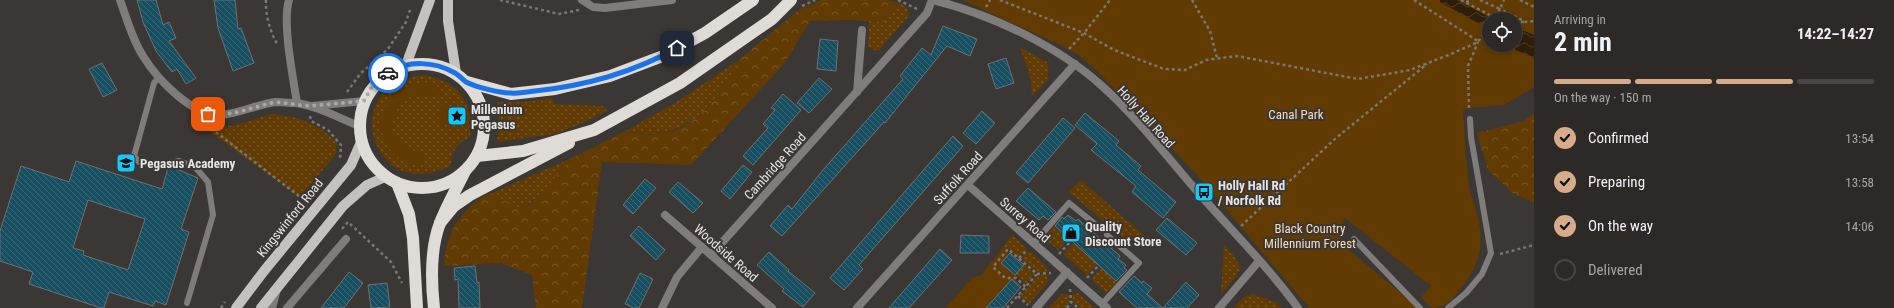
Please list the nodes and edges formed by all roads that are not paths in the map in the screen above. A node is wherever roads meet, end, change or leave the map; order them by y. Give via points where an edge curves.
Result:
1 (120, 0) edge
2 (289, 0) edge
3 (430, 0) edge
4 (448, 0) edge
5 (582, 0) edge
6 (672, 0) edge
7 (753, 0) edge
8 (792, 0) edge
9 (932, 0) edge
10 (593, 4) edge
11 (862, 30) dead end
12 (1075, 64) junction
13 (406, 65) junction
14 (456, 73) junction
15 (159, 77) junction
16 (467, 82) junction
17 (857, 92) junction
18 (364, 101) junction
19 (297, 104) junction
20 (309, 106) junction
21 (1470, 119) dead end
22 (359, 126) junction
23 (594, 130) junction
24 (361, 142) junction
25 (477, 156) junction
26 (465, 171) junction
27 (385, 177) junction
28 (397, 183) junction
29 (968, 185) junction
30 (665, 215) dead end
31 (440, 223) junction
32 (1100, 228) dead end
33 (1107, 235) dead end
34 (346, 239) dead end
35 (1354, 239) dead end
36 (1034, 243) junction
37 (702, 247) junction
38 (711, 255) junction
39 (1259, 261) junction
40 (1067, 272) junction
41 (278, 286) junction
42 (187, 303) dead end
43 (1032, 306) edge
44 (1104, 306) edge
45 (236, 308) edge
46 (261, 308) edge
47 (272, 308) edge
48 (287, 308) edge
49 (417, 308) edge
50 (434, 308) edge
51 (662, 308) edge
52 (772, 308) edge
53 (857, 308) edge
54 (1219, 308) edge
55 (1298, 308) edge
56 (1420, 308) edge
57 (1448, 308) edge

1 - 15 street via 131,32 144,57
2 - 19 street via 286,8 286,25
3 - 13 main road
4 - 14 main road via 448,20
5 - 10 street
6 - 10 street via 606,8
7 - 16 highway via 705,33 663,56 610,76 555,89 511,94
8 - 23 highway via 772,19 680,83
9 - 12 street, Holly Hall Road via 982,15 1011,28
9 - 17 street, Cambridge Road via 927,12
11 - 17 street
12 - 29 street, Suffolk Road
12 - 39 street, Holly Hall Road via 1102,86 1126,111
13 - 14 highway via 423,63 441,66
13 - 18 highway via 381,78 371,88
14 - 16 highway
15 - 19 street via 166,86 191,105 211,115 234,113 275,102
15 - 42 lane via 154,83 134,156 139,162 158,166 179,161 195,167 208,182 213,215
16 - 25 highway via 478,98 484,117 483,137
17 - 38 street, Cambridge Road
18 - 20 street
18 - 22 highway
19 - 20 street
20 - 22 street
21 - 57 lane via 1491,253 1482,274 1466,293
22 - 24 highway
23 - 25 highway via 523,151
23 - 31 highway via 470,195 454,206
24 - 27 highway via 370,162
24 - 45 main road, Kingswinford Road via 351,165 276,255
25 - 26 highway
26 - 28 highway via 433,187 415,188
26 - 31 highway
27 - 28 highway
27 - 41 main road via 368,185 343,206
28 - 49 highway via 409,214
29 - 36 street, Surrey Road
29 - 53 street, Suffolk Road
30 - 37 street, Woodside Road
31 - 50 highway via 432,270
32 - 36 lane via 1069,203
33 - 44 lane via 1139,263
34 - 48 street
35 - 56 lane
36 - 40 street, Surrey Road
37 - 38 street, Woodside Road
37 - 51 street via 677,277
38 - 52 street, Woodside Road
39 - 54 street
39 - 55 street, Holly Hall Road
40 - 43 street
40 - 44 street, Surrey Road
41 - 46 main road
41 - 47 street

